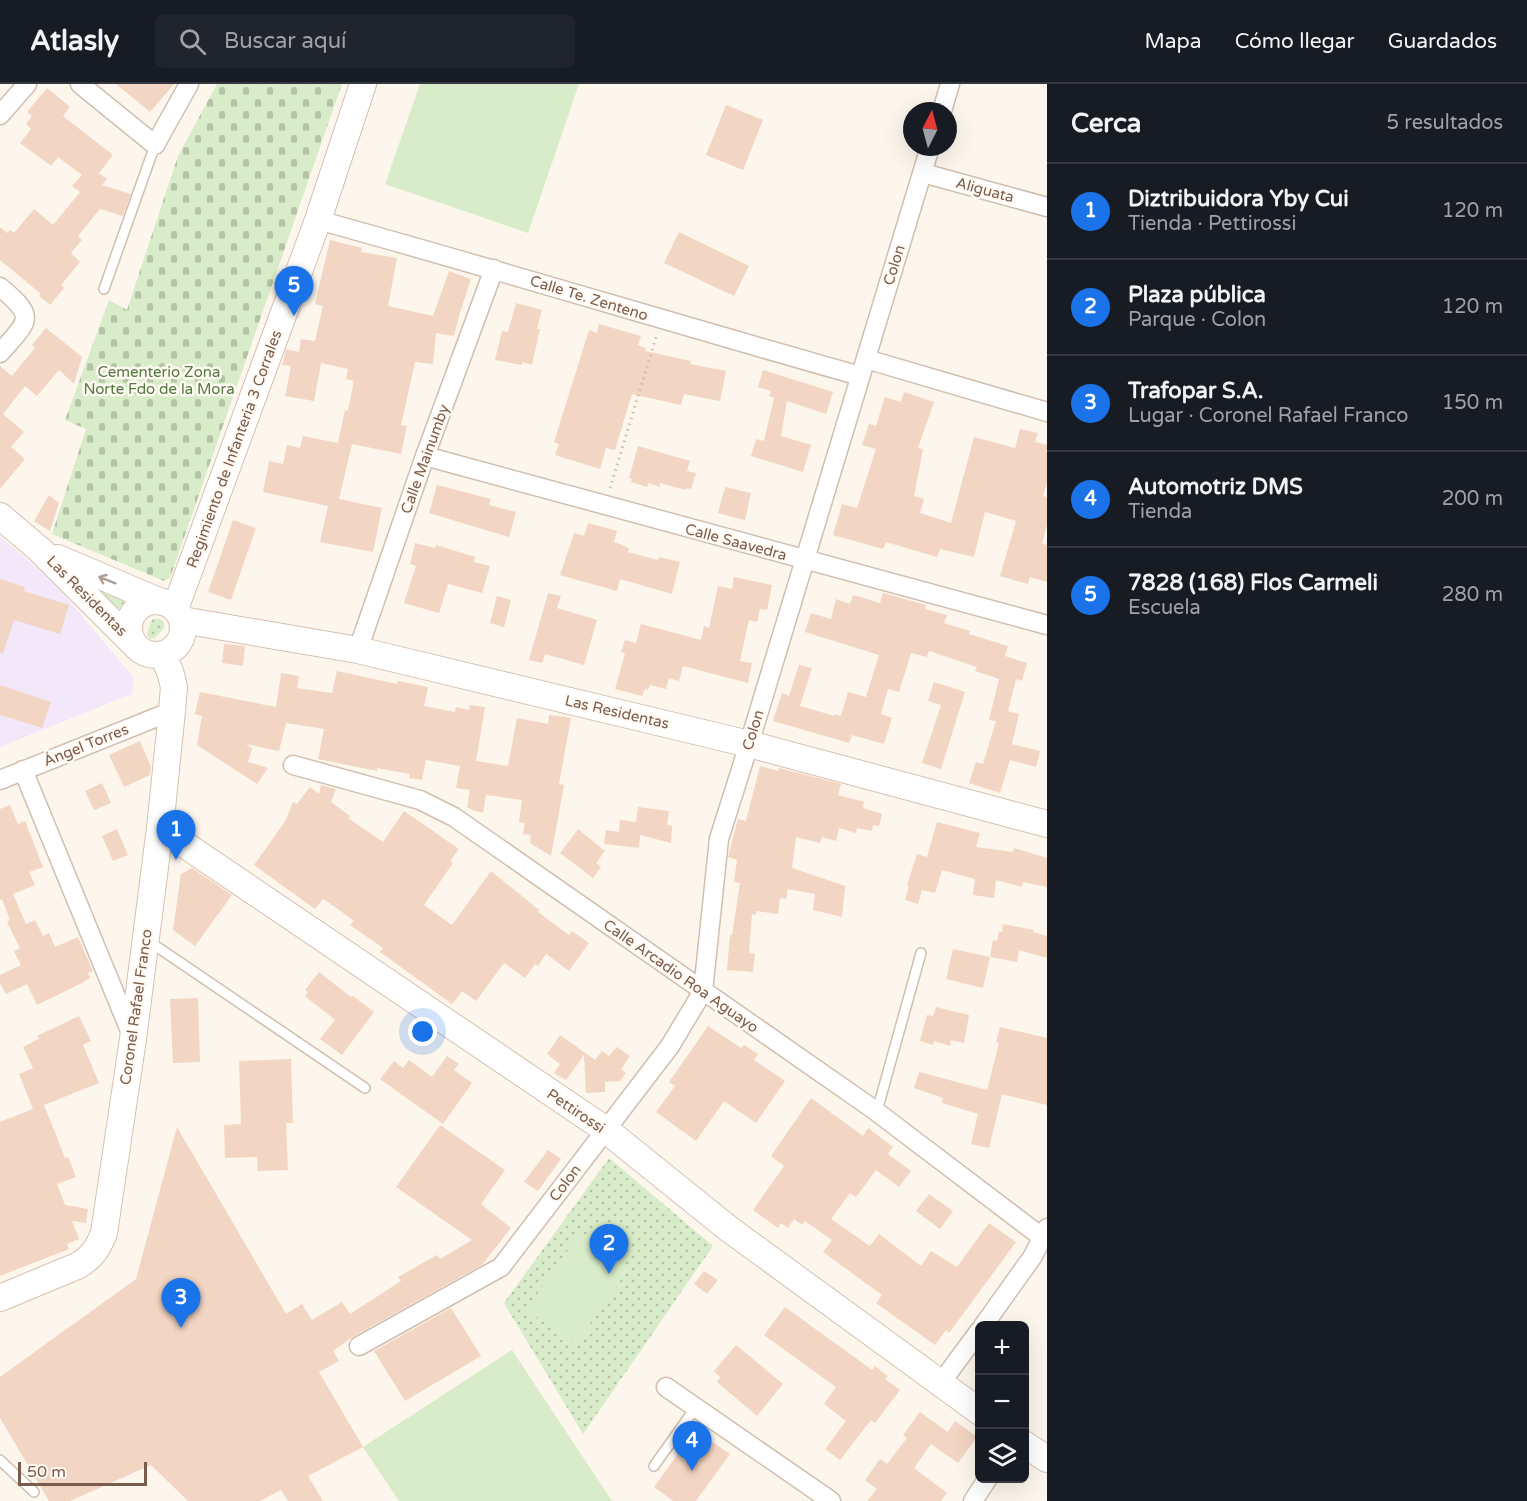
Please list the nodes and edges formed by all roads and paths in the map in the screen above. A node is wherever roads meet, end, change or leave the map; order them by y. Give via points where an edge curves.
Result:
1 (27, 84) edge
2 (80, 84) edge
3 (189, 84) edge
4 (363, 84) edge
5 (950, 84) edge
6 (945, 102) edge
7 (0, 115) edge
8 (155, 145) junction
9 (927, 156) edge
10 (922, 173) junction
11 (1047, 207) edge
12 (318, 220) junction
13 (494, 268) junction
14 (0, 287) edge
15 (104, 289) dead end
16 (661, 320) junction
17 (0, 353) edge
18 (866, 359) junction
19 (860, 376) junction
20 (1047, 412) edge
21 (425, 456) junction
22 (605, 506) junction
23 (0, 516) edge
24 (39, 549) junction
25 (804, 560) junction
26 (172, 610) junction
27 (1047, 625) edge
28 (134, 644) junction
29 (358, 650) junction
30 (162, 655) junction
31 (172, 711) junction
32 (749, 744) junction
33 (293, 765) dead end
34 (23, 770) junction
35 (0, 780) edge
36 (1047, 824) edge
37 (160, 828) junction
38 (145, 939) junction
39 (921, 953) dead end
40 (703, 991) junction
41 (133, 1039) junction
42 (365, 1088) dead end
43 (877, 1111) junction
44 (606, 1130) junction
45 (1045, 1233) edge
46 (0, 1298) edge
47 (987, 1321) edge
48 (975, 1337) edge
49 (359, 1346) dead end
50 (940, 1384) junction
51 (666, 1387) dead end
52 (696, 1407) junction
53 (975, 1408) edge
54 (1029, 1447) edge
55 (1047, 1459) edge
56 (0, 1460) edge
57 (654, 1466) dead end
58 (985, 1483) edge
59 (34, 1492) dead end
60 (831, 1501) edge
61 (973, 1501) edge

1 - 7 street
2 - 8 street
3 - 8 street
4 - 12 street, Regimiento de Infanteria 3 Corrales
5 - 6 street
8 - 15 lane
9 - 10 street, Colon
10 - 11 street, Aliguata
10 - 18 street, Colon
12 - 13 street, Calle Te. Zenteno
12 - 26 street, Regimiento de Infanteria 3 Corrales
13 - 16 street, Calle Te. Zenteno
13 - 21 street, Calle Mainumby
14 - 17 street via 19,303 25,315 24,324
16 - 19 street, Calle Te. Zenteno
16 - 22 path
18 - 19 street, Colon
18 - 20 street
19 - 25 street, Colon
21 - 22 street, Calle Saavedra
21 - 29 street, Calle Mainumby
22 - 25 street, Calle Saavedra
23 - 24 street, Las Residentas
26 -> 24 street, Las Residentas
24 - 28 street, Las Residentas
25 - 27 street, Calle Saavedra
25 - 32 street, Colon
26 - 28 street via 152,602 143,605 131,618 129,627
26 - 29 street, Las Residentas
26 - 30 street via 183,629 182,638
28 - 30 street via 147,654
29 - 32 street, Las Residentas
30 - 31 street, Coronel Rafael Franco via 174,687
31 - 34 street, Ángel Torres
31 - 37 street, Coronel Rafael Franco
32 - 36 street, Las Residentas
32 - 40 street, Colon via 719,839
33 - 40 street, Calle Arcadio Roa Aguayo via 438,807
34 - 35 street, Ángel Torres
34 - 41 street
37 - 38 street, Coronel Rafael Franco
37 - 44 street, Pettirossi
38 - 41 street, Coronel Rafael Franco
38 - 42 lane
39 - 43 lane
40 - 43 street, Calle Arcadio Roa Aguayo
40 - 44 street, Colon via 670,1046
41 - 46 street, Coronel Rafael Franco via 104,1233 98,1248 77,1266
43 - 45 street, Calle Arcadio Roa Aguayo
44 - 49 street, Colon via 501,1267
44 - 50 street, Pettirossi via 729,1229
45 - 47 street
48 - 50 street
50 - 53 street, Pettirossi
51 - 52 street
52 - 57 lane
52 - 60 street
54 - 55 street
56 - 59 lane
58 - 61 street

